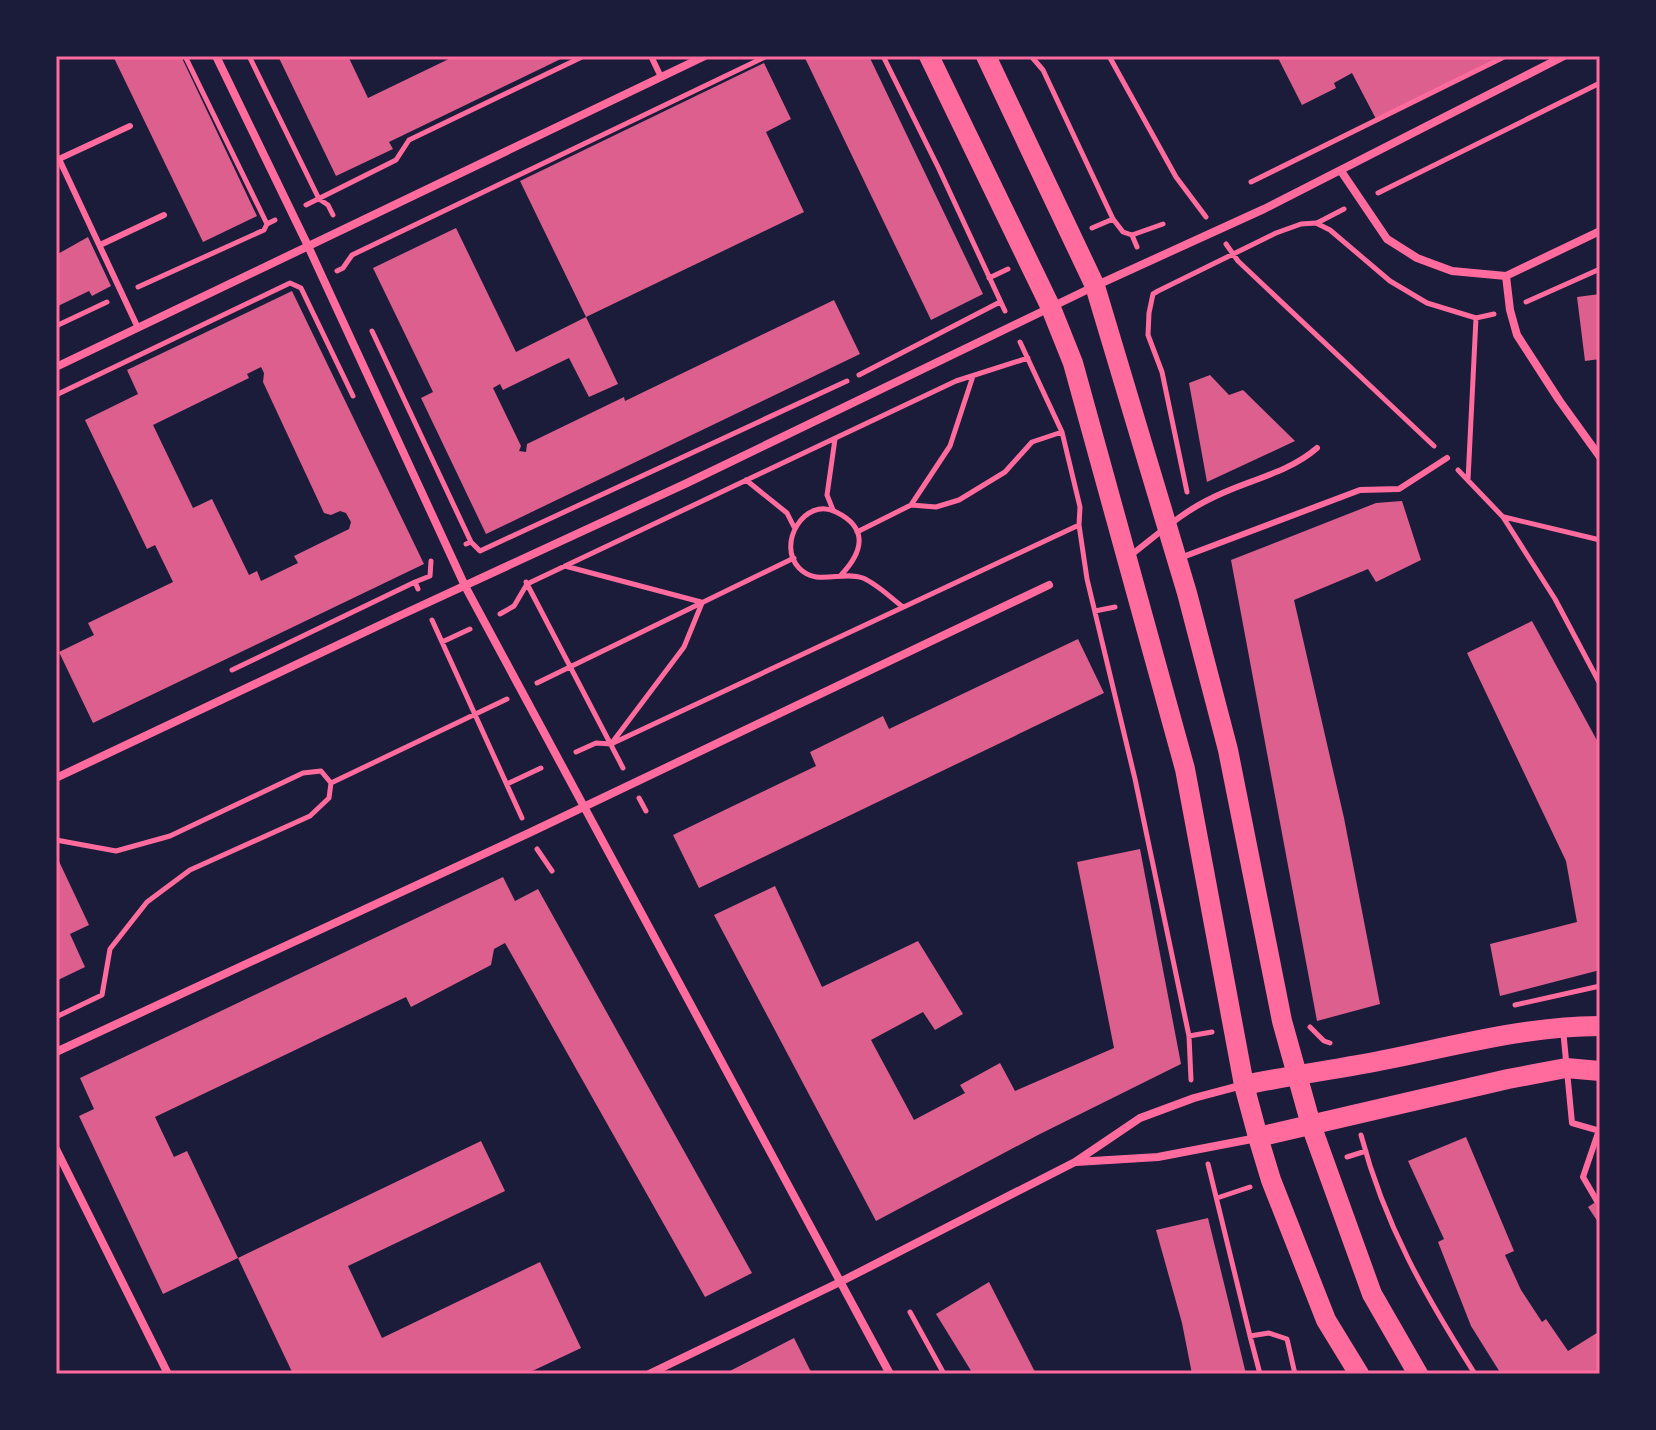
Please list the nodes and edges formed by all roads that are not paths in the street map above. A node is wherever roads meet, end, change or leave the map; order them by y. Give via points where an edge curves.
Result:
1 (216, 56) edge
2 (651, 56) edge
3 (705, 56) edge
4 (929, 56) edge
5 (986, 56) edge
6 (1564, 56) edge
7 (661, 77) junction
8 (130, 126) dead end
9 (1341, 171) junction
10 (164, 215) dead end
11 (1600, 231) edge
12 (100, 245) junction
13 (308, 246) junction
14 (1506, 276) junction
15 (1095, 286) junction
16 (1051, 308) junction
17 (138, 328) junction
18 (56, 367) edge
19 (1317, 448) dead end
20 (1600, 457) edge
21 (1447, 458) road end
22 (1169, 526) junction
23 (1127, 559) junction
24 (1178, 559) junction
25 (1049, 585) dead end
26 (465, 586) junction
27 (56, 778) edge
28 (584, 807) junction
29 (1562, 1026) junction
30 (1600, 1026) edge
31 (56, 1052) edge
32 (1566, 1068) junction
33 (1600, 1071) edge
34 (1296, 1075) junction
35 (1244, 1085) junction
36 (1311, 1125) junction
37 (1599, 1131) edge
38 (1258, 1137) junction
39 (56, 1149) edge
40 (1075, 1162) junction
41 (1597, 1201) dead end
42 (840, 1282) junction
43 (168, 1374) edge
44 (649, 1374) edge
45 (890, 1374) edge
46 (1359, 1374) edge
47 (1418, 1374) edge

1 - 13 street
2 - 7 lane
3 - 7 street
4 - 16 main road
5 - 15 main road
6 - 9 street
7 - 13 street
8 - 12 lane via 59,159
9 - 14 street via 1387,239 1452,271
9 - 15 street
10 - 12 lane
11 - 14 street
12 - 17 lane
13 - 17 street
13 - 26 street
14 - 20 street via 1517,335
15 - 16 street
15 - 22 main road
16 - 23 main road via 1073,363
16 - 26 street
17 - 18 street
19 - 22 lane via 1300,462 1191,509
21 - 24 lane via 1399,489 1360,490
22 - 23 lane
22 - 24 main road
23 - 35 main road via 1185,769
24 - 34 main road via 1228,750
25 - 28 street
26 - 27 street
26 - 28 street
28 - 31 street
28 - 42 street
29 - 30 main road
29 - 32 lane
29 - 34 main road
32 - 33 main road
32 - 36 main road
32 - 37 lane via 1572,1123
34 - 35 main road
34 - 36 main road
35 - 38 main road
35 - 40 street via 1140,1118
36 - 38 main road
36 - 47 main road via 1372,1294
37 - 41 lane via 1583,1177
38 - 40 street via 1158,1157
38 - 46 main road via 1326,1320
39 - 43 street
40 - 42 street
42 - 44 street
42 - 45 street

